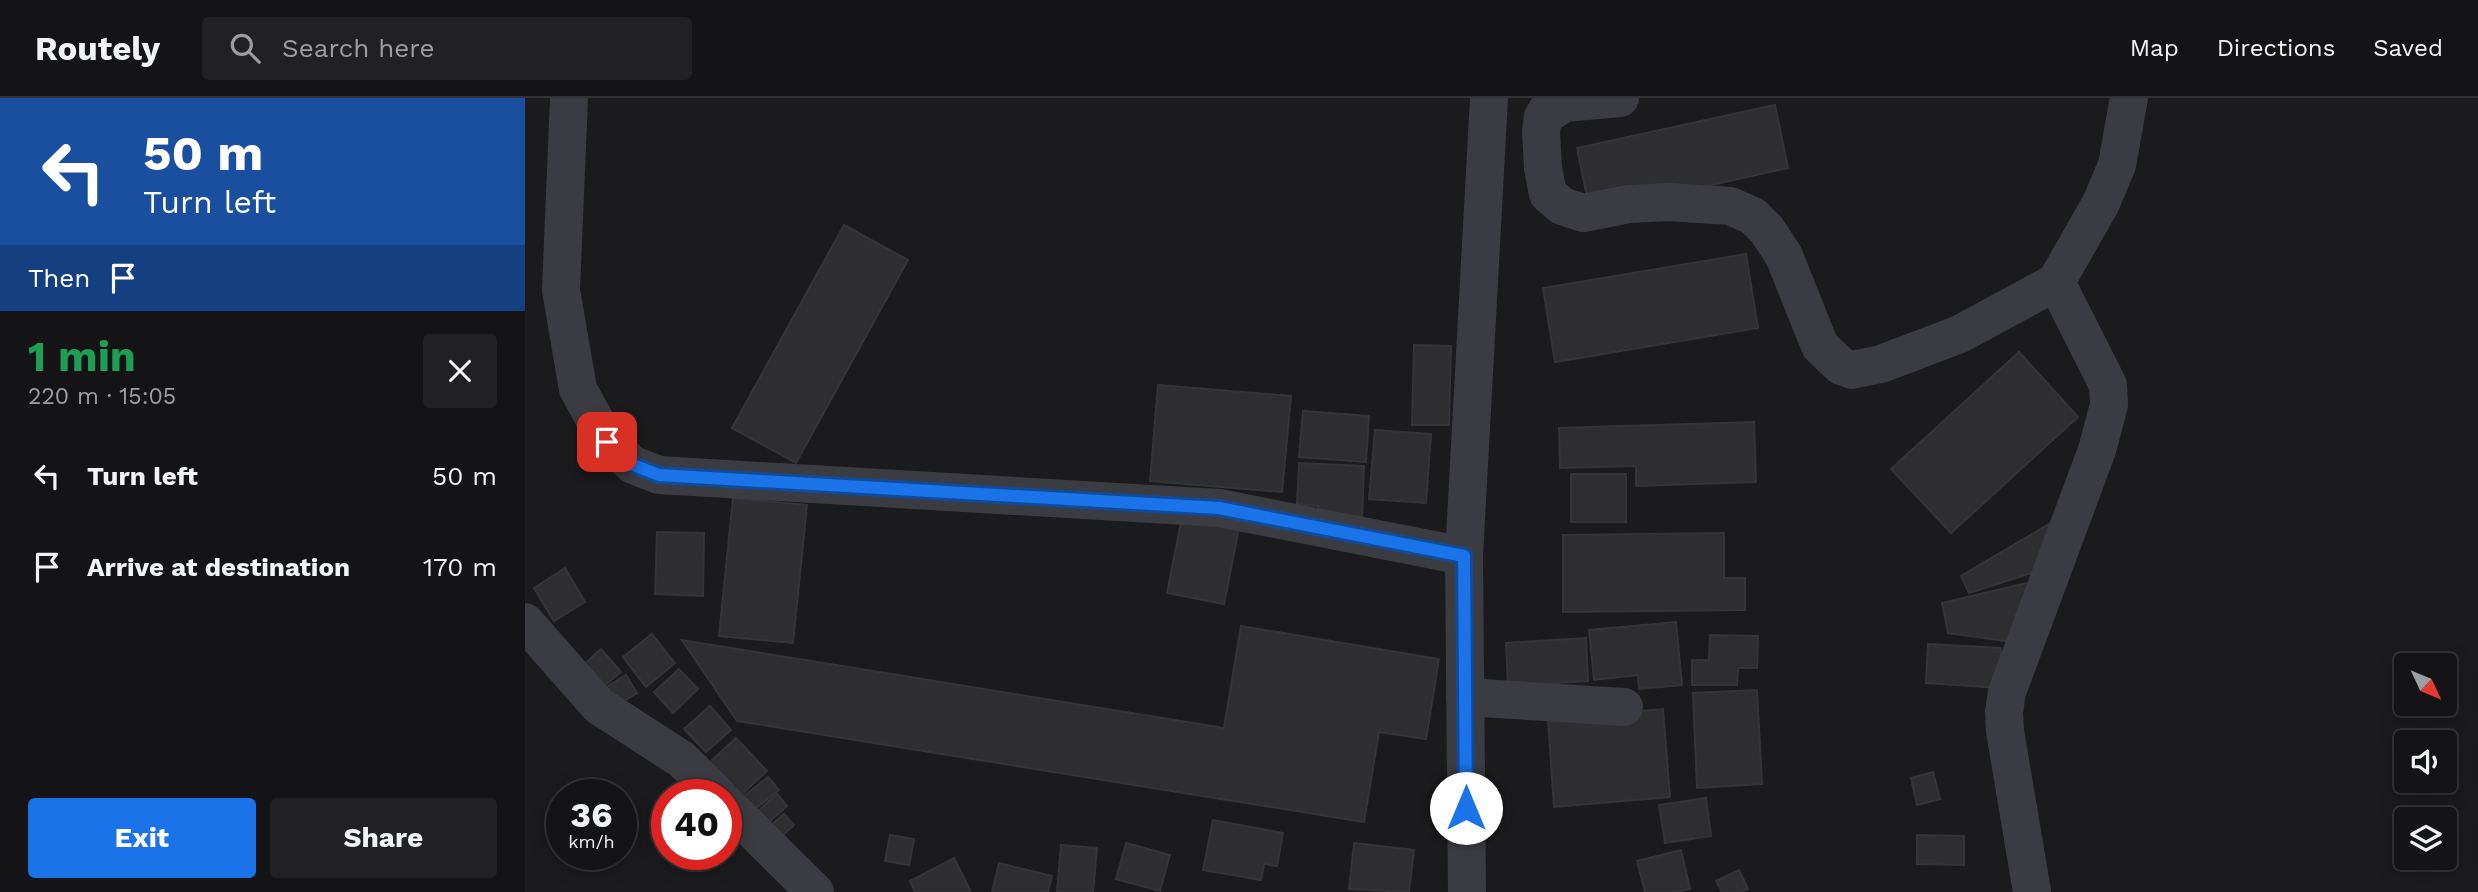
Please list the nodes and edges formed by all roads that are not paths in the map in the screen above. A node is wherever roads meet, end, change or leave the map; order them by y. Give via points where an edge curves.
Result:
1 (569, 98) edge
2 (1489, 98) edge
3 (1620, 98) edge
4 (2129, 98) edge
5 (1549, 108) edge
6 (2056, 282) junction
7 (1464, 556) junction
8 (525, 622) edge
9 (1465, 697) junction
10 (1624, 707) dead end
11 (701, 779) edge
12 (742, 820) edge
13 (815, 892) edge
14 (1467, 892) edge
15 (2032, 892) edge

1 - 7 street via 561,290 578,389 607,442 633,465 659,475 1219,508
2 - 7 street
3 - 5 street
4 - 6 street via 2117,165
5 - 6 street via 1541,131 1548,194 1562,206 1583,213 1668,202 1730,206 1753,216 1784,256 1820,346 1852,370 1881,365 1960,334
6 - 15 street via 2108,384 2109,405 2097,450 2007,692 2005,731
7 - 9 street
8 - 11 street via 599,706 681,760
9 - 10 street
9 - 14 street
12 - 13 street

